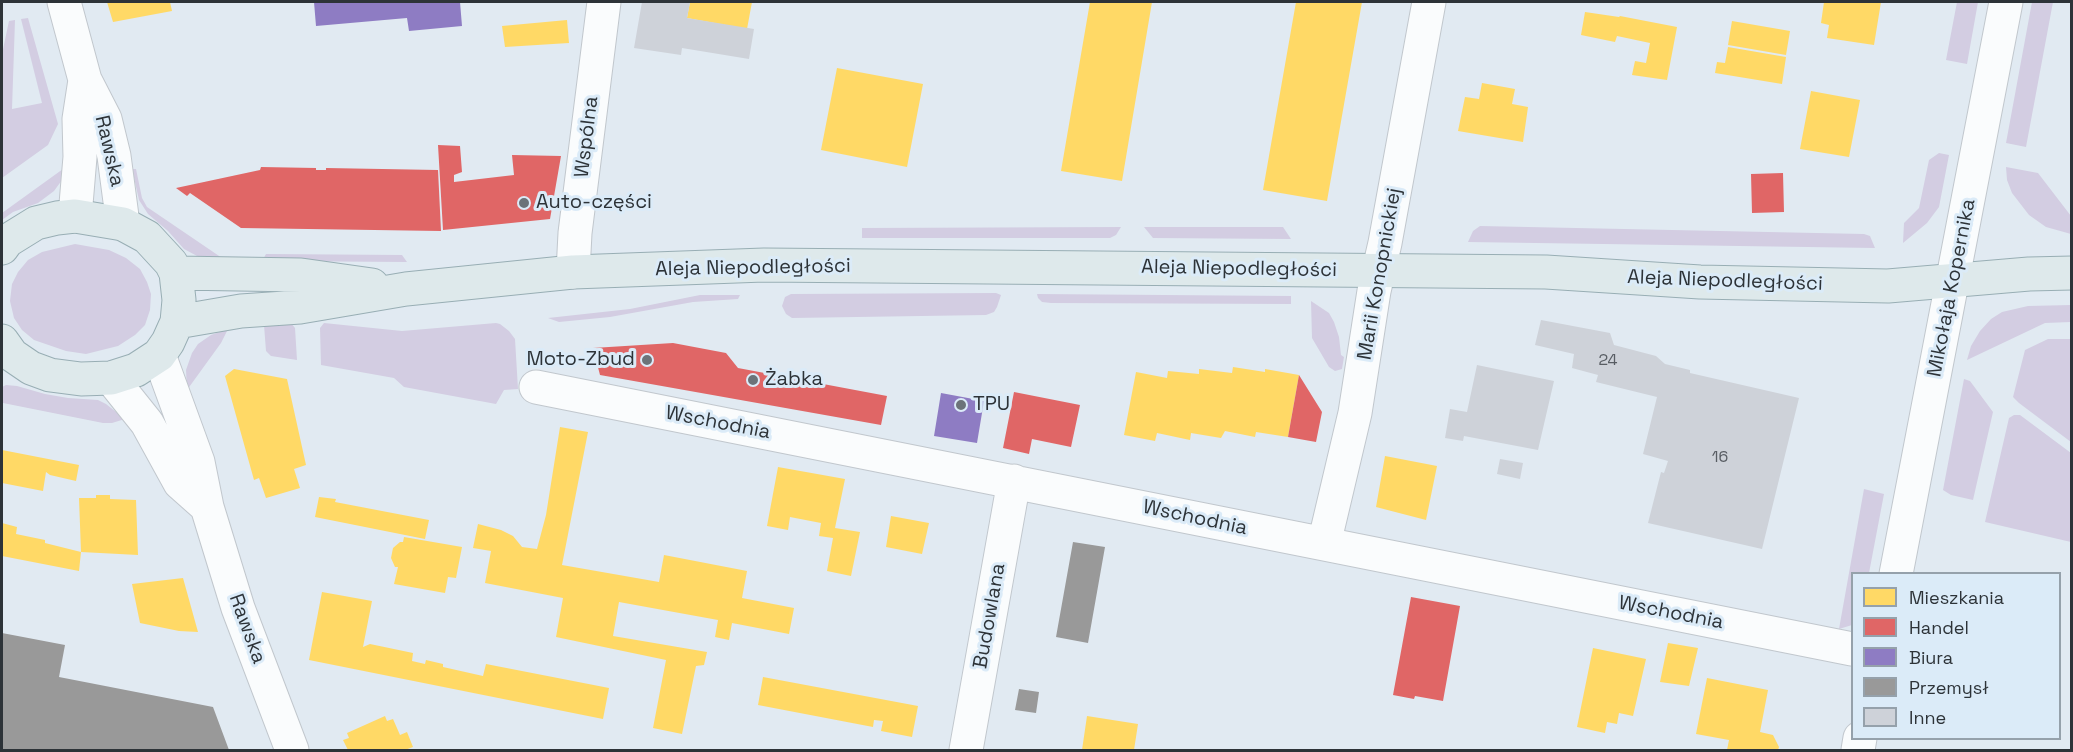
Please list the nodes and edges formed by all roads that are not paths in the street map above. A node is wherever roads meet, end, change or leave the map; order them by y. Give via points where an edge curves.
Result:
1 (64, 2) edge
2 (604, 2) edge
3 (1430, 2) edge
4 (2006, 2) edge
5 (85, 80) junction
6 (75, 216) junction
7 (123, 224) junction
8 (2, 248) edge
9 (1379, 271) junction
10 (573, 272) junction
11 (176, 273) junction
12 (2072, 273) edge
13 (1952, 281) junction
14 (406, 289) junction
15 (177, 322) junction
16 (5, 353) edge
17 (159, 356) junction
18 (111, 378) junction
19 (537, 387) dead end
20 (1014, 481) junction
21 (207, 507) junction
22 (1324, 544) junction
23 (1896, 572) edge
24 (1851, 649) edge
25 (292, 750) edge
26 (966, 750) edge

1 - 5 street, Rawska
2 - 10 street, Wspólna via 574,233
3 - 9 street, Marii Konopnickiej
4 - 13 street, Mikołaja Kopernika
5 - 6 street, Rawska via 79,119
5 - 7 street, Rawska via 105,119
6 - 7 main road
6 - 8 main road via 36,223
7 - 11 main road via 157,246
9 - 10 main road, Aleja Niepodległości via 776,265
9 - 13 main road, Aleja Niepodległości via 1546,272 1830,285
9 - 22 street, Marii Konopnickiej via 1355,413
10 - 14 main road, Aleja Niepodległości
11 - 14 main road, Aleja Niepodległości via 301,275
11 - 15 main road
12 - 13 main road, Aleja Niepodległości
13 - 23 street, Mikołaja Kopernika
14 - 15 main road, Aleja Niepodległości
15 - 17 main road
16 - 18 main road via 50,375
17 - 18 main road via 136,370
17 - 21 street, Rawska via 198,462
18 - 21 street via 147,423 180,483
19 - 20 street, Wschodnia
20 - 22 street, Wschodnia
20 - 26 street, Budowlana
21 - 25 street, Rawska via 238,608
22 - 24 street, Wschodnia

